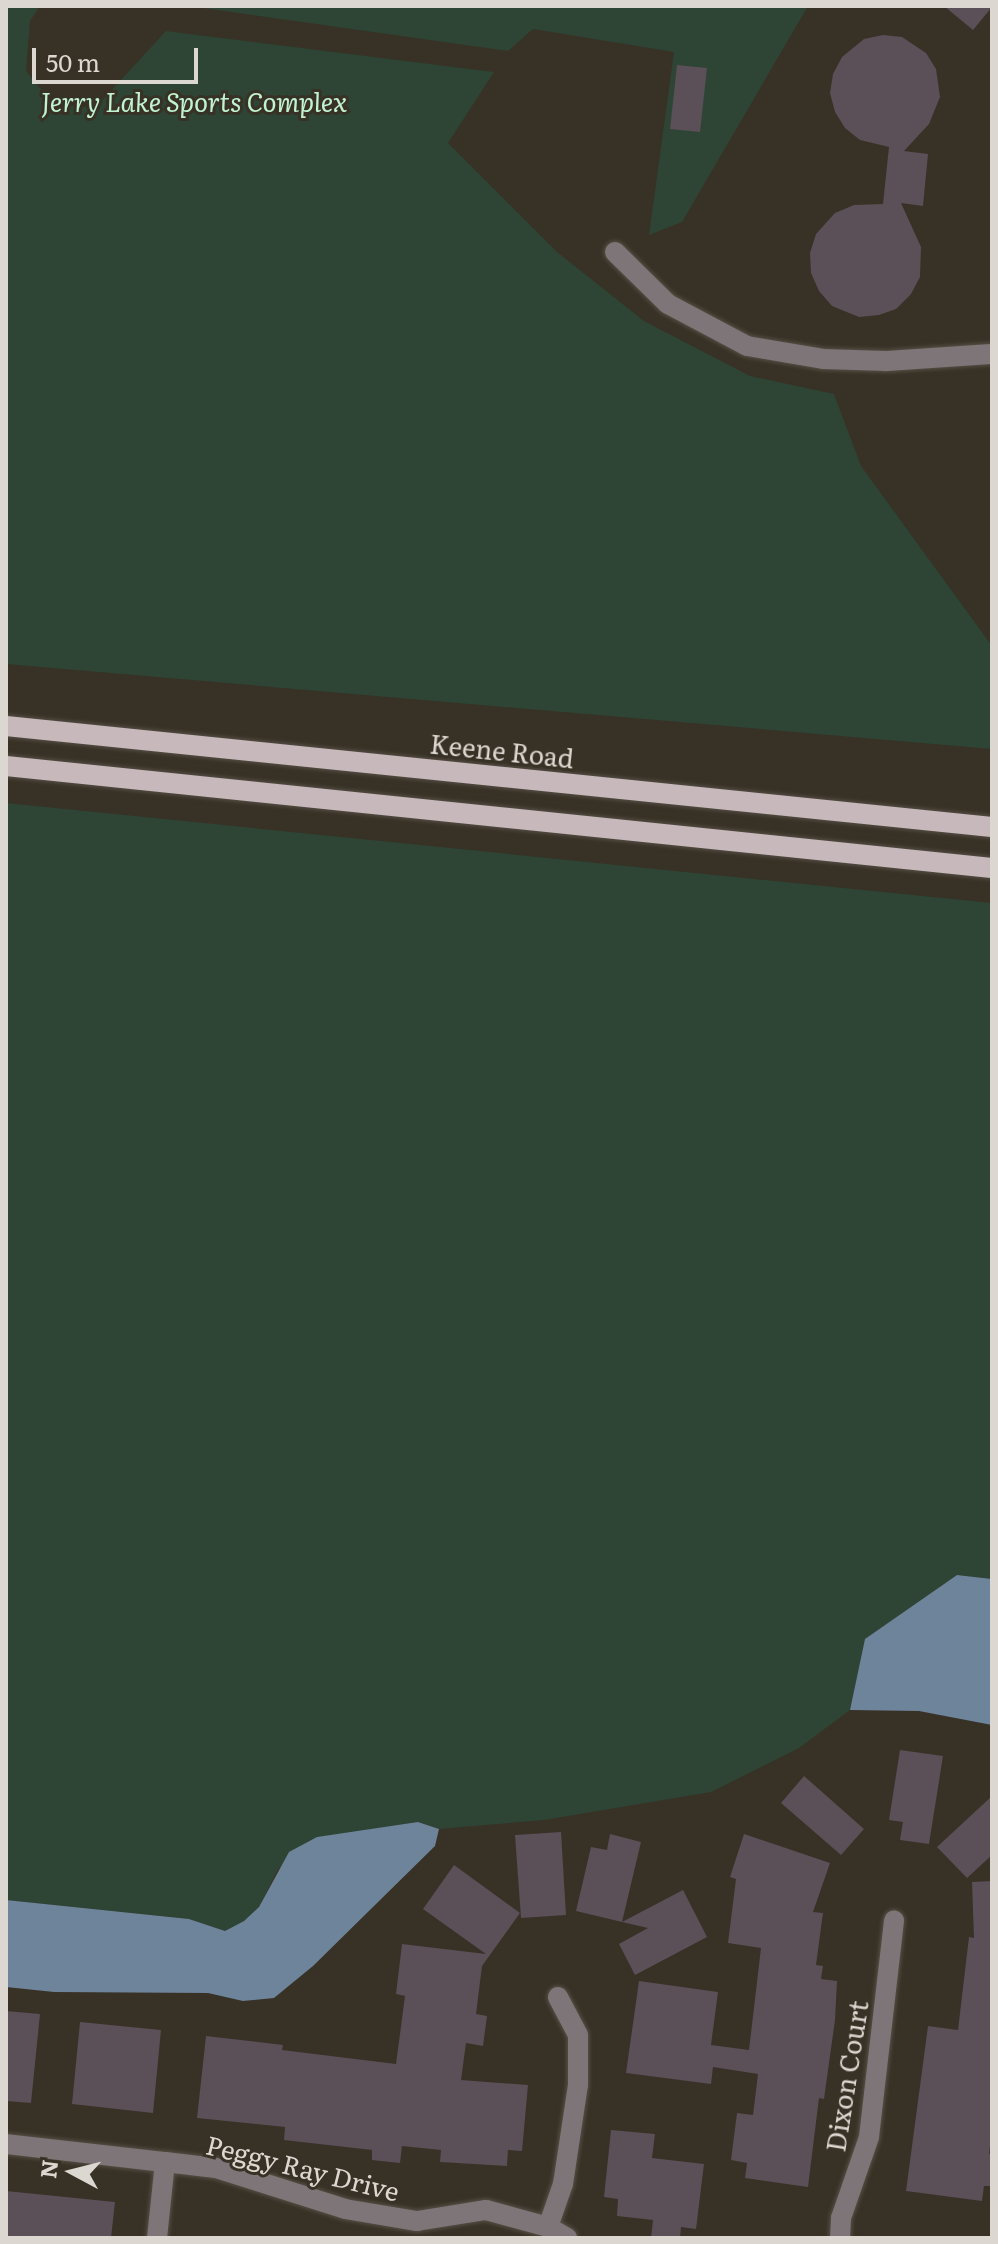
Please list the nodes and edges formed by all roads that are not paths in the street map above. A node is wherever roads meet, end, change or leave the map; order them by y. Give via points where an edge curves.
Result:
1 (615, 252) dead end
2 (992, 354) edge
3 (6, 726) edge
4 (6, 766) edge
5 (992, 827) edge
6 (992, 868) edge
7 (894, 1920) dead end
8 (558, 1997) dead end
9 (6, 2144) edge
10 (165, 2162) junction
11 (548, 2227) junction
12 (418, 2230) edge
13 (157, 2238) edge
14 (567, 2238) edge
15 (840, 2238) edge

1 - 2 street via 668,304 747,346 870,361
3 - 5 main road, Keene Road
4 - 6 main road
7 - 15 street, Dixon Court via 869,2137 841,2218
8 - 11 street via 578,2035 578,2085 563,2184
9 - 10 street, Peggy Ray Drive
10 - 12 street, Peggy Ray Drive via 216,2168
10 - 13 street
11 - 12 street, Peggy Ray Drive via 486,2210
11 - 14 street, Peggy Ray Drive

